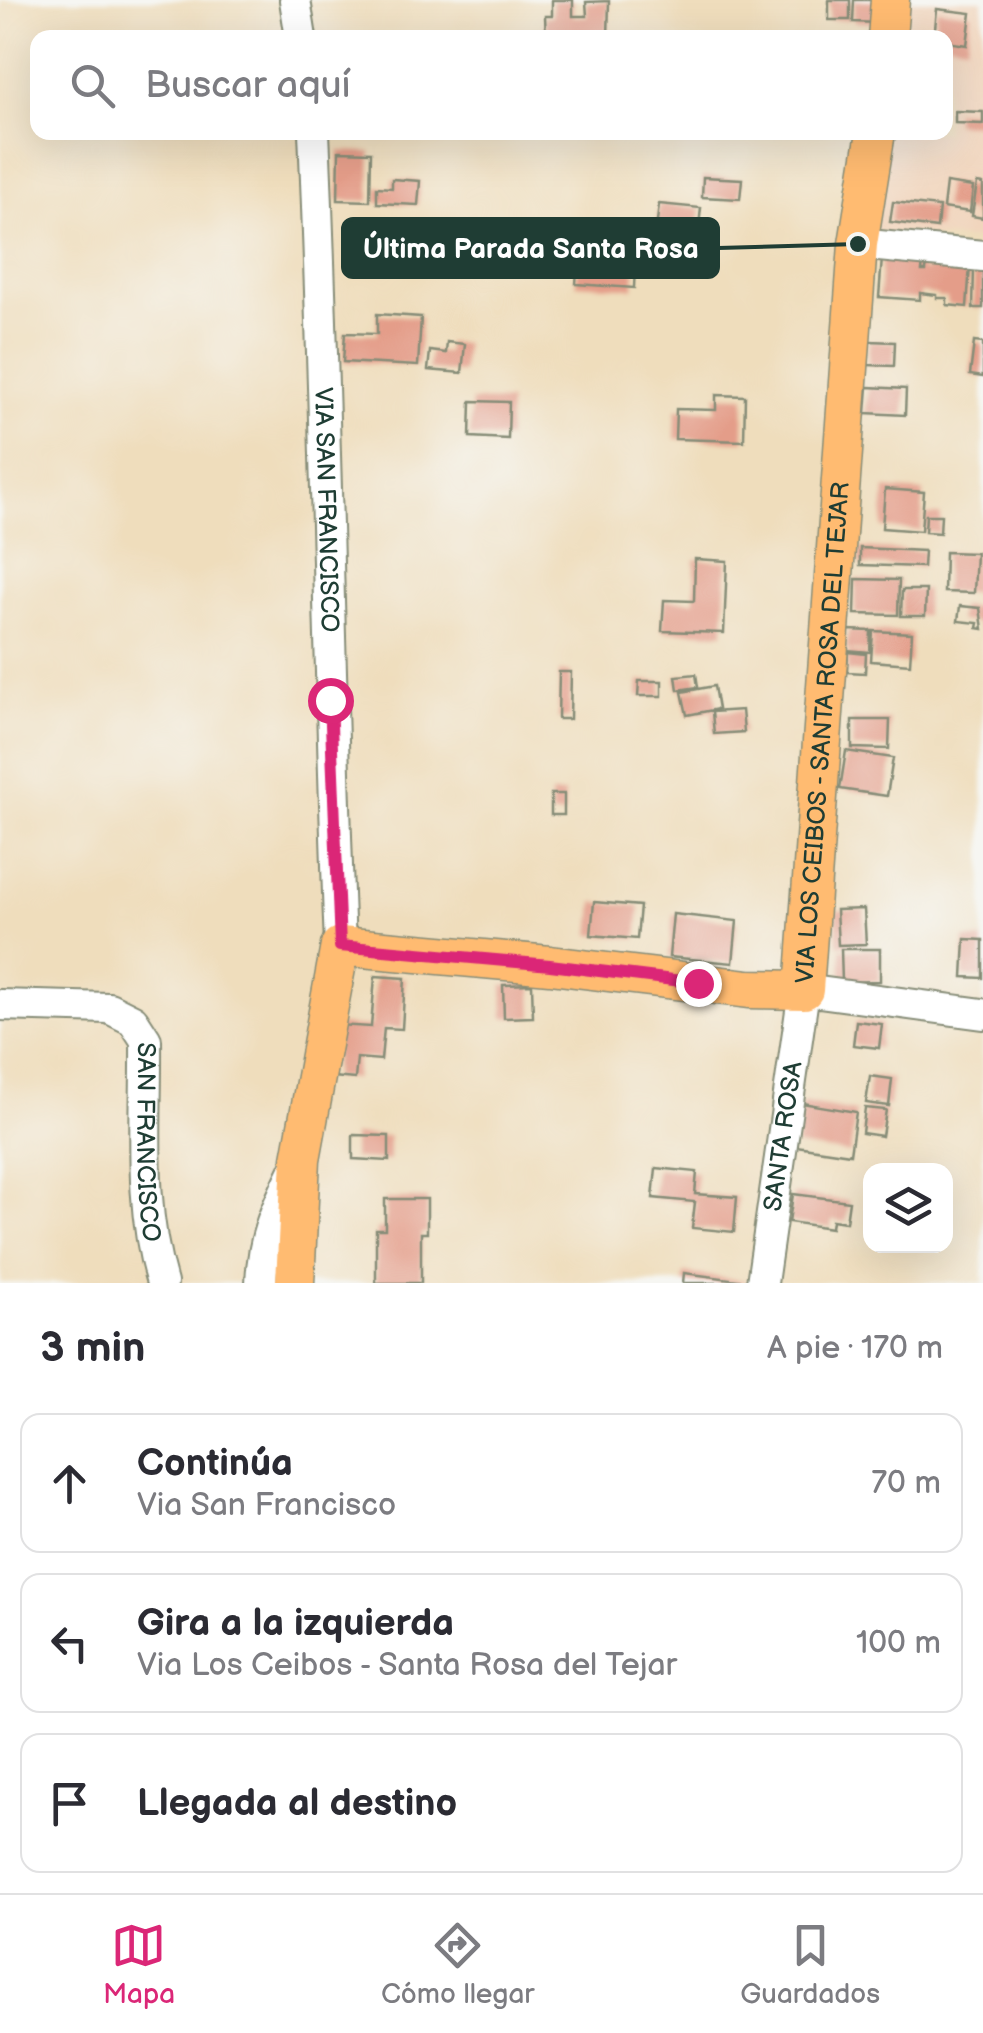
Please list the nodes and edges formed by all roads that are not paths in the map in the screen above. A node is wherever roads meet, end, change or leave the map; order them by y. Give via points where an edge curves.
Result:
1 (295, 0) edge
2 (890, 0) edge
3 (300, 30) edge
4 (887, 30) edge
5 (314, 140) edge
6 (875, 140) edge
7 (858, 244) junction
8 (983, 256) edge
9 (340, 946) junction
10 (804, 990) junction
11 (0, 1005) edge
12 (983, 1014) edge
13 (301, 1159) junction
14 (162, 1283) edge
15 (261, 1283) edge
16 (295, 1283) edge
17 (762, 1283) edge

1 - 3 street
2 - 4 main road
5 - 9 street, VIA SAN FRANCISCO
6 - 7 main road, VIA LOS CEIBOS - SANTA ROSA DEL TEJAR
7 - 8 street
7 - 10 main road, VIA LOS CEIBOS - SANTA ROSA DEL TEJAR
9 - 10 main road, VIA LOS CEIBOS - SANTA ROSA DEL TEJAR
9 - 13 main road
10 - 12 street
10 - 17 street, SANTA ROSA
11 - 14 street, SAN FRANCISCO via 109,1008 133,1020 146,1040 145,1204
13 - 15 street via 269,1222
13 - 16 main road

